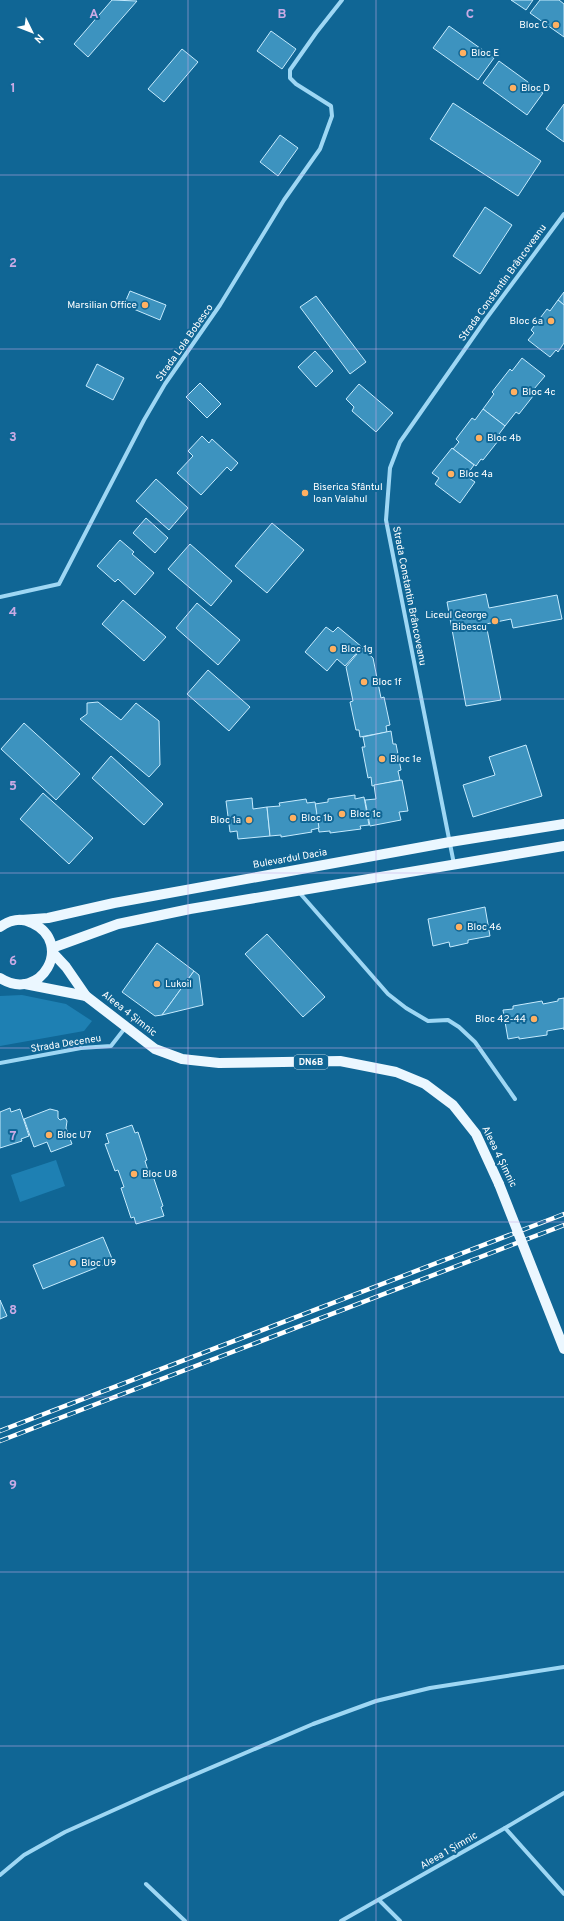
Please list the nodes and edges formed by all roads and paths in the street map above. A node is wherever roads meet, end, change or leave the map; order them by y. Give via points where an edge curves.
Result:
1 (342, 0) edge
2 (564, 214) edge
3 (0, 597) edge
4 (564, 824) edge
5 (450, 842) junction
6 (564, 846) edge
7 (454, 864) junction
8 (298, 891) junction
9 (21, 920) junction
10 (0, 927) edge
11 (52, 950) junction
12 (0, 978) edge
13 (5, 984) edge
14 (24, 984) junction
15 (86, 996) junction
16 (125, 1028) junction
17 (0, 1063) edge
18 (515, 1099) dead end
19 (564, 1349) edge
20 (564, 1668) edge
21 (564, 1792) edge
22 (506, 1828) junction
23 (0, 1875) edge
24 (146, 1884) dead end
25 (564, 1894) edge
26 (379, 1900) junction
27 (185, 1921) edge
28 (341, 1921) edge
29 (400, 1921) edge

1 - 3 street, Strada Lola Bobesco via 290,70 290,78 296,84 331,106 332,116 320,149 284,200 220,305 144,420 59,584
2 - 5 street, Strada Constantin Brâncoveanu via 486,319 400,442 390,468 386,520
4 - 5 main road, Bulevardul Dacia
5 - 7 street, Strada Constantin Brâncoveanu
5 - 9 main road, Bulevardul Dacia via 114,903 48,918
6 - 7 main road
7 - 8 main road
8 - 11 main road via 118,924
8 - 18 street via 388,994 428,1021 448,1020 459,1026 475,1042
9 - 10 main road, Bulevardul Dacia
9 - 11 main road via 38,925 45,932
11 - 14 main road via 47,970 41,977
11 - 15 main road, Aleea 4 Șimnic / DN6B
12 - 13 main road
13 - 14 main road
14 - 15 main road, Aleea 4 Șimnic / DN6B
15 - 16 main road, Aleea 4 Șimnic / DN6B
16 - 17 street, Strada Deceneu via 111,1046 81,1048
16 - 19 main road, Aleea 4 Șimnic / DN6B, bridge via 155,1049 182,1059 219,1063 340,1061 396,1072 425,1084 453,1105 476,1134 499,1184
20 - 23 street via 430,1688 376,1701 320,1722 65,1832 24,1855
21 - 22 street, Aleea 1 Șimnic
22 - 25 street
22 - 26 street, Aleea 1 Șimnic
24 - 27 street
26 - 28 street, Aleea 1 Șimnic
26 - 29 street

